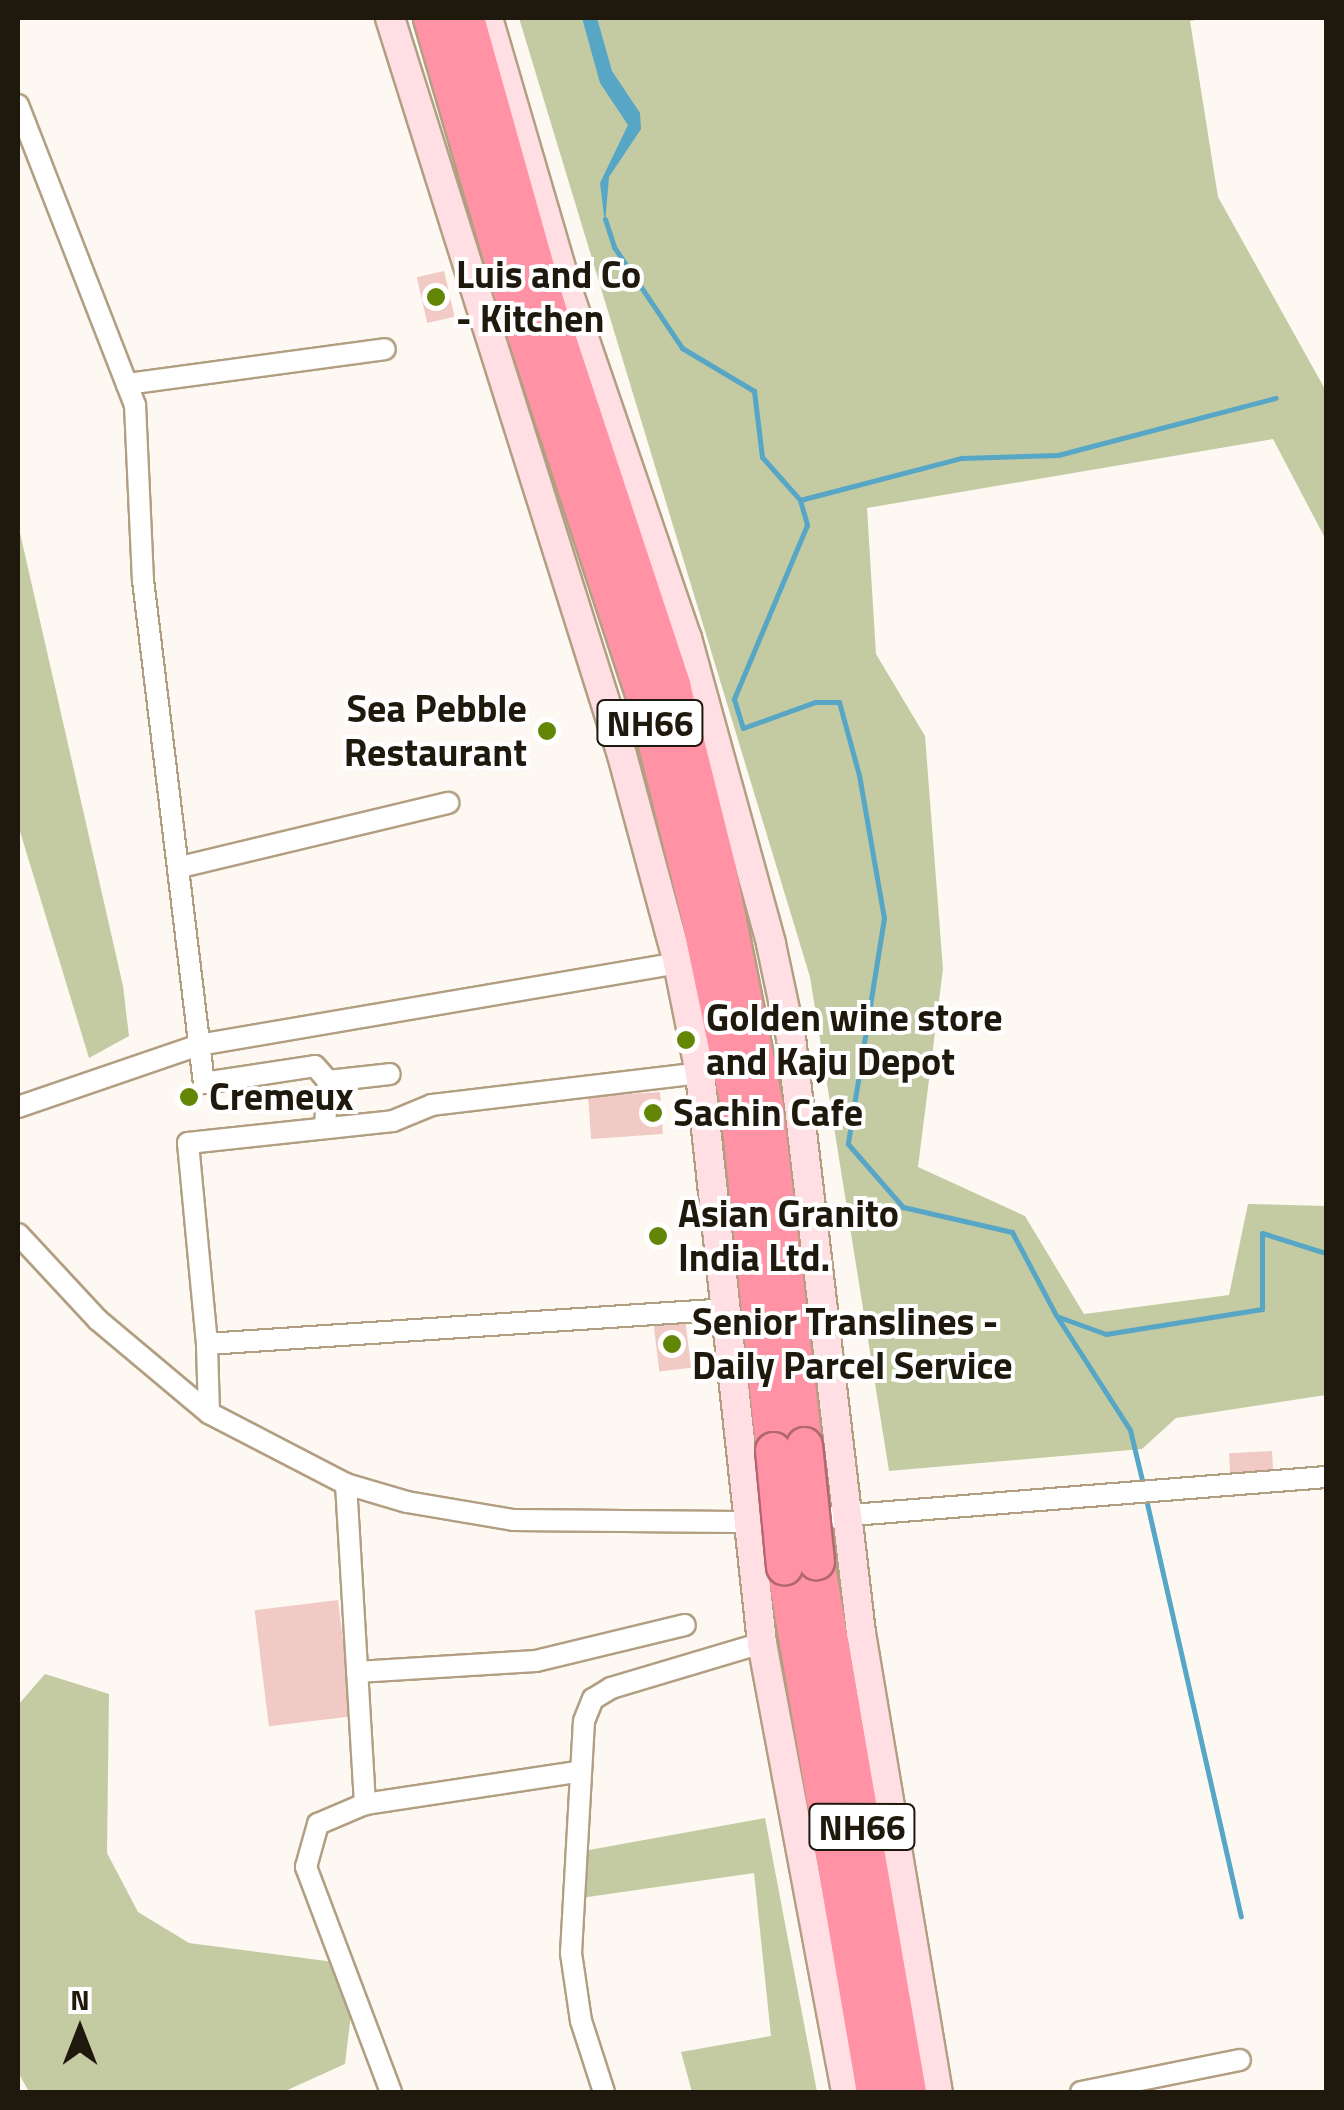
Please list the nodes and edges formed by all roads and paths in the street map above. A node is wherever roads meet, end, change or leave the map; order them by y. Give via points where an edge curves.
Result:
1 (390, 18) edge
2 (430, 18) edge
3 (466, 18) edge
4 (488, 18) edge
5 (18, 105) edge
6 (384, 349) dead end
7 (127, 384) junction
8 (448, 804) dead end
9 (181, 867) junction
10 (678, 963) junction
11 (199, 1045) junction
12 (700, 1073) junction
13 (390, 1074) dead end
14 (328, 1081) junction
15 (18, 1106) edge
16 (325, 1126) junction
17 (18, 1234) edge
18 (728, 1309) junction
19 (208, 1344) junction
20 (209, 1413) junction
21 (789, 1448) junction
22 (1326, 1477) edge
23 (346, 1484) junction
24 (847, 1516) junction
25 (752, 1522) junction
26 (800, 1564) junction
27 (685, 1625) dead end
28 (762, 1643) junction
29 (357, 1672) junction
30 (576, 1772) junction
31 (365, 1804) junction
32 (1240, 2060) dead end
33 (391, 2092) edge
34 (604, 2092) edge
35 (846, 2092) edge
36 (874, 2092) edge
37 (908, 2092) edge
38 (938, 2092) edge
39 (1082, 2092) edge

1 - 10 street via 622,755
2 - 21 highway, NH66 via 645,700 737,1099
3 - 21 highway, NH66 via 546,306 672,685 718,870 765,1106
4 - 24 street via 568,291 687,638 772,944 791,1038
5 - 7 street
6 - 7 street
7 - 9 street via 135,405 142,580
8 - 9 street
9 - 11 street
10 - 11 street
10 - 12 street
11 - 14 street via 204,1083 315,1066
11 - 15 street
12 - 16 street via 432,1105 393,1121
12 - 18 street
13 - 14 street
14 - 16 street
16 - 19 street via 188,1143
17 - 20 street via 98,1320
18 - 19 street
18 - 25 street
19 - 20 street
20 - 23 street
21 - 26 highway, NH66, bridge
22 - 24 street
23 - 25 street via 513,1520
23 - 29 street
24 - 25 street
24 - 38 street
25 - 28 street
26 - 36 highway, NH66
26 - 37 highway, NH66
27 - 29 street via 536,1661
28 - 30 street via 593,1699
28 - 35 street
29 - 31 street
30 - 31 street
30 - 34 street via 571,1953 581,2021
31 - 33 street via 318,1824 306,1866
32 - 39 street

